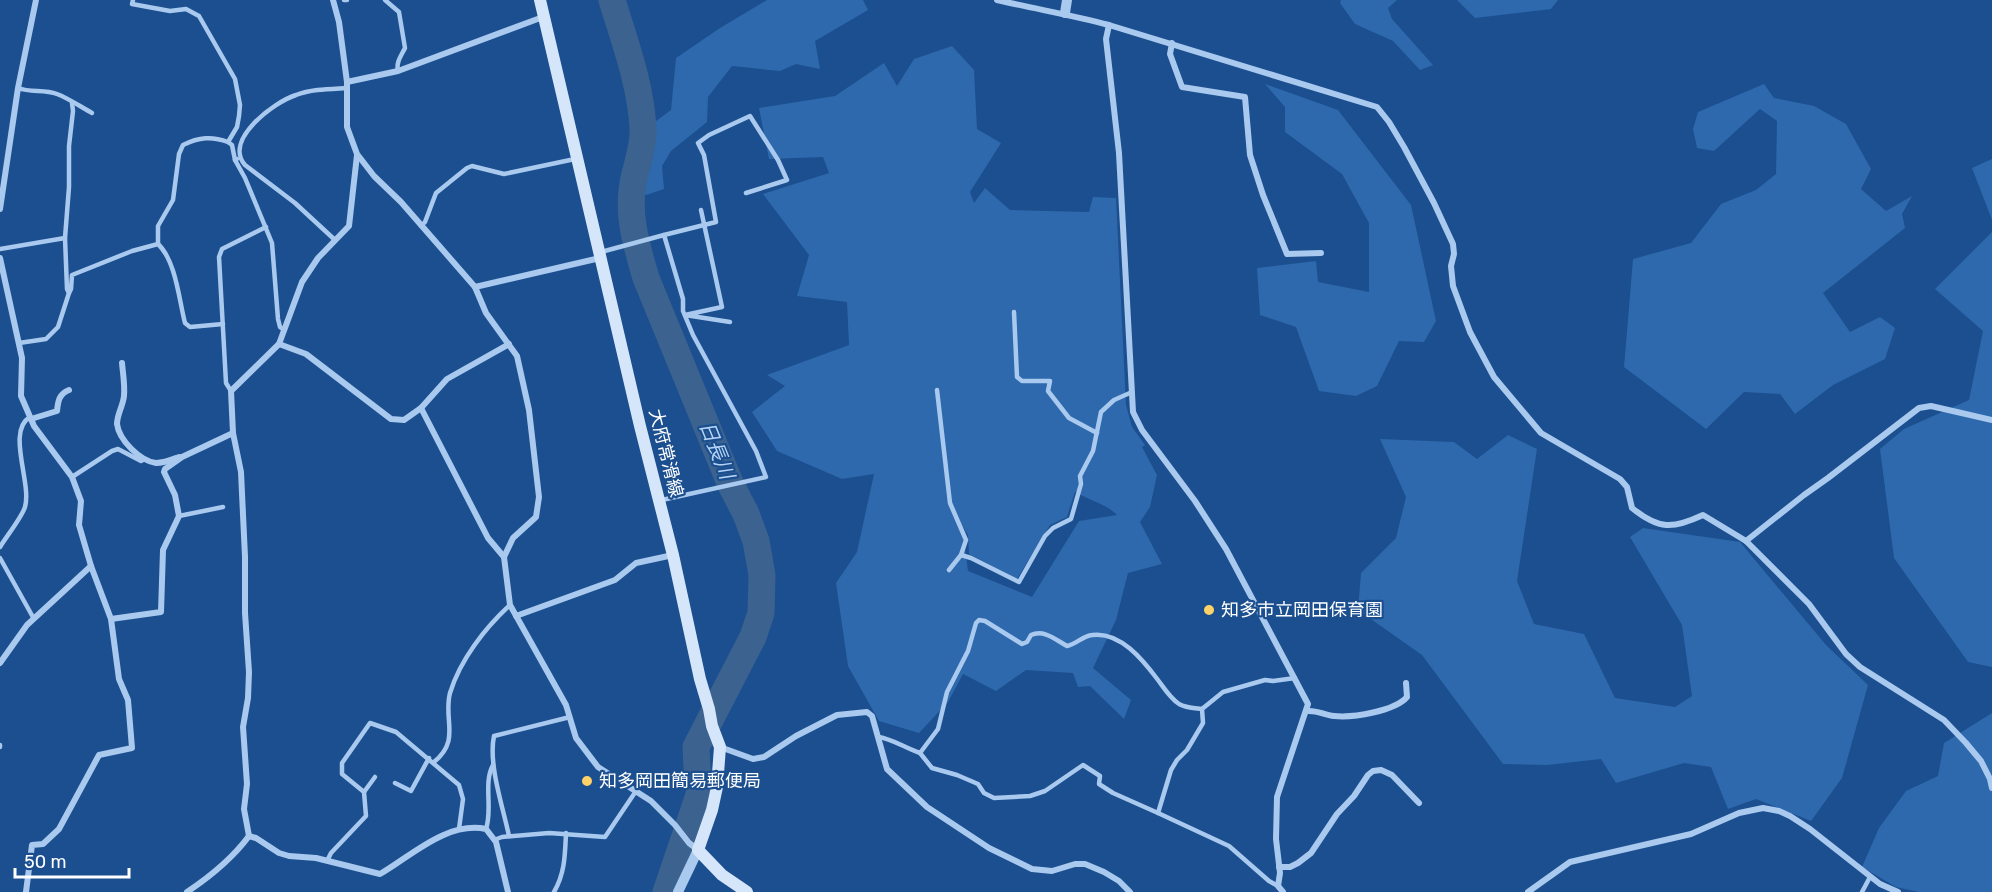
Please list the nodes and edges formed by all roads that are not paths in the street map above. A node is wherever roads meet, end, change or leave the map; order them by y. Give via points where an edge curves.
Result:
1 (36, 0) edge
2 (133, 0) edge
3 (333, 0) edge
4 (385, 0) edge
5 (540, 0) edge
6 (997, 0) edge
7 (1067, 0) edge
8 (178, 2) dead end
9 (179, 9) junction
10 (1065, 13) junction
11 (544, 17) junction
12 (1109, 26) junction
13 (1172, 43) junction
14 (398, 71) junction
15 (347, 85) junction
16 (18, 88) junction
17 (72, 103) junction
18 (92, 112) dead end
19 (228, 142) junction
20 (357, 154) junction
21 (578, 158) junction
22 (237, 159) junction
23 (746, 193) dead end
24 (0, 208) edge
25 (701, 210) dead end
26 (421, 226) junction
27 (705, 226) junction
28 (266, 227) junction
29 (664, 235) junction
30 (65, 238) junction
31 (335, 240) junction
32 (158, 244) junction
33 (0, 249) edge
34 (1321, 253) dead end
35 (600, 255) junction
36 (0, 258) edge
37 (475, 287) junction
38 (69, 293) junction
39 (1014, 312) dead end
40 (684, 315) junction
41 (730, 322) dead end
42 (223, 324) junction
43 (284, 330) junction
44 (19, 343) junction
45 (279, 344) junction
46 (508, 344) junction
47 (122, 363) dead end
48 (69, 390) dead end
49 (937, 390) dead end
50 (231, 391) junction
51 (1132, 392) junction
52 (421, 408) junction
53 (31, 418) junction
54 (1992, 420) edge
55 (233, 433) junction
56 (1097, 433) junction
57 (182, 457) junction
58 (145, 459) junction
59 (72, 477) junction
60 (659, 501) junction
61 (223, 507) dead end
62 (178, 516) junction
63 (1746, 541) junction
64 (0, 548) edge
65 (673, 555) junction
66 (961, 555) junction
67 (504, 557) junction
68 (0, 558) edge
69 (91, 566) junction
70 (949, 570) dead end
71 (510, 604) junction
72 (516, 616) junction
73 (34, 619) junction
74 (111, 619) junction
75 (0, 663) edge
76 (1295, 678) junction
77 (1406, 683) dead end
78 (1202, 709) junction
79 (1306, 711) junction
80 (570, 717) junction
81 (878, 737) junction
82 (720, 747) junction
83 (920, 753) junction
84 (432, 760) junction
85 (493, 765) junction
86 (375, 777) dead end
87 (395, 783) dead end
88 (1992, 788) edge
89 (364, 792) junction
90 (636, 792) junction
91 (1419, 803) dead end
92 (1158, 813) junction
93 (459, 829) junction
94 (486, 829) junction
95 (566, 833) junction
96 (249, 836) junction
97 (509, 836) junction
98 (494, 840) junction
99 (694, 847) junction
100 (327, 861) junction
101 (1279, 867) junction
102 (1870, 877) junction
103 (1281, 889) edge
104 (26, 892) edge
105 (187, 892) edge
106 (508, 892) edge
107 (554, 892) edge
108 (678, 892) edge
109 (747, 892) edge
110 (1130, 892) edge
111 (1529, 892) edge
112 (1862, 892) edge
113 (1898, 892) edge

1 - 16 street
2 - 9 lane via 132,4
3 - 15 street
4 - 14 lane via 399,12 401,21 405,48
5 - 11 main road, 大府常滑線
6 - 10 street
7 - 10 street
8 - 9 lane
9 - 19 lane via 199,16 235,79 239,116
10 - 12 street
11 - 14 street
11 - 21 main road, 大府常滑線
12 - 13 street
12 - 51 street via 1106,39 1119,153
13 - 34 street via 1170,54 1182,87 1245,97 1250,155 1287,254
13 - 63 street via 1377,107 1404,147 1453,244 1453,286 1470,332 1494,377 1541,433 1620,479 1627,487 1632,508 1653,521 1665,526 1682,525 1703,515
14 - 15 street
15 - 20 street via 347,127
15 - 22 lane via 294,95 280,103 251,127 241,141
16 - 17 lane via 46,91
16 - 24 street
17 - 18 lane
17 - 30 lane
19 - 22 lane
19 - 32 lane via 205,137 183,145 173,200 158,226
20 - 26 street
20 - 31 street via 350,226
21 - 26 lane via 504,174 467,168 436,193
21 - 35 main road, 大府常滑線
22 - 28 lane
22 - 31 lane via 295,203
23 - 27 lane via 787,180 750,116 698,143 704,155 716,222
25 - 27 lane
26 - 37 street
27 - 29 lane
27 - 40 lane via 722,307
28 - 42 lane via 222,249 219,257
28 - 43 lane via 274,254 278,319
29 - 35 lane
29 - 40 lane
30 - 33 lane
30 - 38 lane
31 - 43 street via 302,282
32 - 38 lane via 72,275
32 - 42 lane via 171,265 185,323 190,327
35 - 37 street
35 - 60 main road, 大府常滑線
36 - 44 street
37 - 46 street via 486,313
38 - 44 lane via 58,327 46,339
39 - 56 lane via 1017,377 1022,381 1050,381 1048,391 1069,418
40 - 41 lane
40 - 60 lane via 766,477
42 - 50 lane via 225,383
43 - 45 street
44 - 53 street via 21,396
45 - 50 street
45 - 52 street via 306,354 391,419 404,420
46 - 52 street via 447,379
46 - 67 street via 517,356 529,410 538,497 536,517 513,538
47 - 58 street via 124,395 117,424 126,441
48 - 53 street via 58,400 57,411
49 - 66 lane via 950,503 966,540
50 - 55 street
51 - 56 lane via 1104,408
51 - 76 street via 1133,412 1142,430 1226,549
52 - 67 street via 488,538
53 - 59 street
53 - 64 lane via 20,428 25,508
54 - 63 street via 1930,406 1919,408
55 - 57 street
55 - 96 street via 240,472 245,557 249,672 243,727 247,784 244,809
56 - 66 lane via 1080,476 1071,519 1045,536 1019,582
57 - 58 street via 154,463
57 - 62 street via 164,472 175,495
58 - 59 lane via 141,461 118,449
59 - 69 street via 81,501 80,525
60 - 65 main road, 大府常滑線
61 - 62 lane
62 - 74 street via 162,550 161,612
63 - 88 street via 1809,604 1860,667 1944,720 1966,742 1981,761
65 - 72 street via 636,563 615,580
65 - 82 main road, 大府常滑線 via 700,679
66 - 70 lane
67 - 71 street
68 - 73 lane
69 - 73 street
69 - 74 street
71 - 72 street
71 - 84 lane via 480,636 453,686 449,696 451,732 447,747
72 - 80 street
73 - 75 street
74 - 104 street via 119,679 128,700 132,748 99,755 59,829 43,844 32,845
76 - 78 lane via 1265,680 1223,692
76 - 79 street via 1308,704
77 - 79 street via 1407,697 1401,704 1381,710 1341,716
78 - 83 lane via 1179,704 1130,648 1105,635 1086,636 1067,646 1037,632 1022,644 979,620 947,692 938,729
78 - 92 lane via 1203,723 1171,770
79 - 101 street via 1277,797
80 - 85 lane via 494,736
80 - 90 street via 576,738 598,767
81 - 82 street via 872,716 854,712 837,715 764,757 753,759
81 - 83 lane
81 - 110 street via 887,769 927,807 989,848 1032,869 1092,866
82 - 99 main road, 大府常滑線 via 714,802
83 - 92 lane via 932,768 978,784 993,798 1045,791 1083,765 1100,776 1099,784 1113,794
84 - 87 lane via 411,791
84 - 89 lane via 396,732 370,723 342,763 342,774
84 - 93 lane via 462,791
85 - 94 lane
85 - 97 lane
86 - 89 lane
89 - 100 lane via 366,816
90 - 95 lane via 605,837
90 - 99 street via 651,801
91 - 101 street via 1392,776 1381,770 1373,771 1311,853 1290,867
92 - 103 lane via 1230,846
93 - 94 street
93 - 100 street via 424,845 380,874
94 - 98 street
95 - 97 lane
95 - 107 lane via 565,862
96 - 100 street via 279,853
96 - 105 street via 223,866
97 - 98 lane
98 - 106 street
99 - 108 street
99 - 109 main road via 722,875
101 - 103 street
102 - 111 street via 1790,816 1763,808 1739,813 1691,834 1570,862
102 - 112 lane
102 - 113 street

